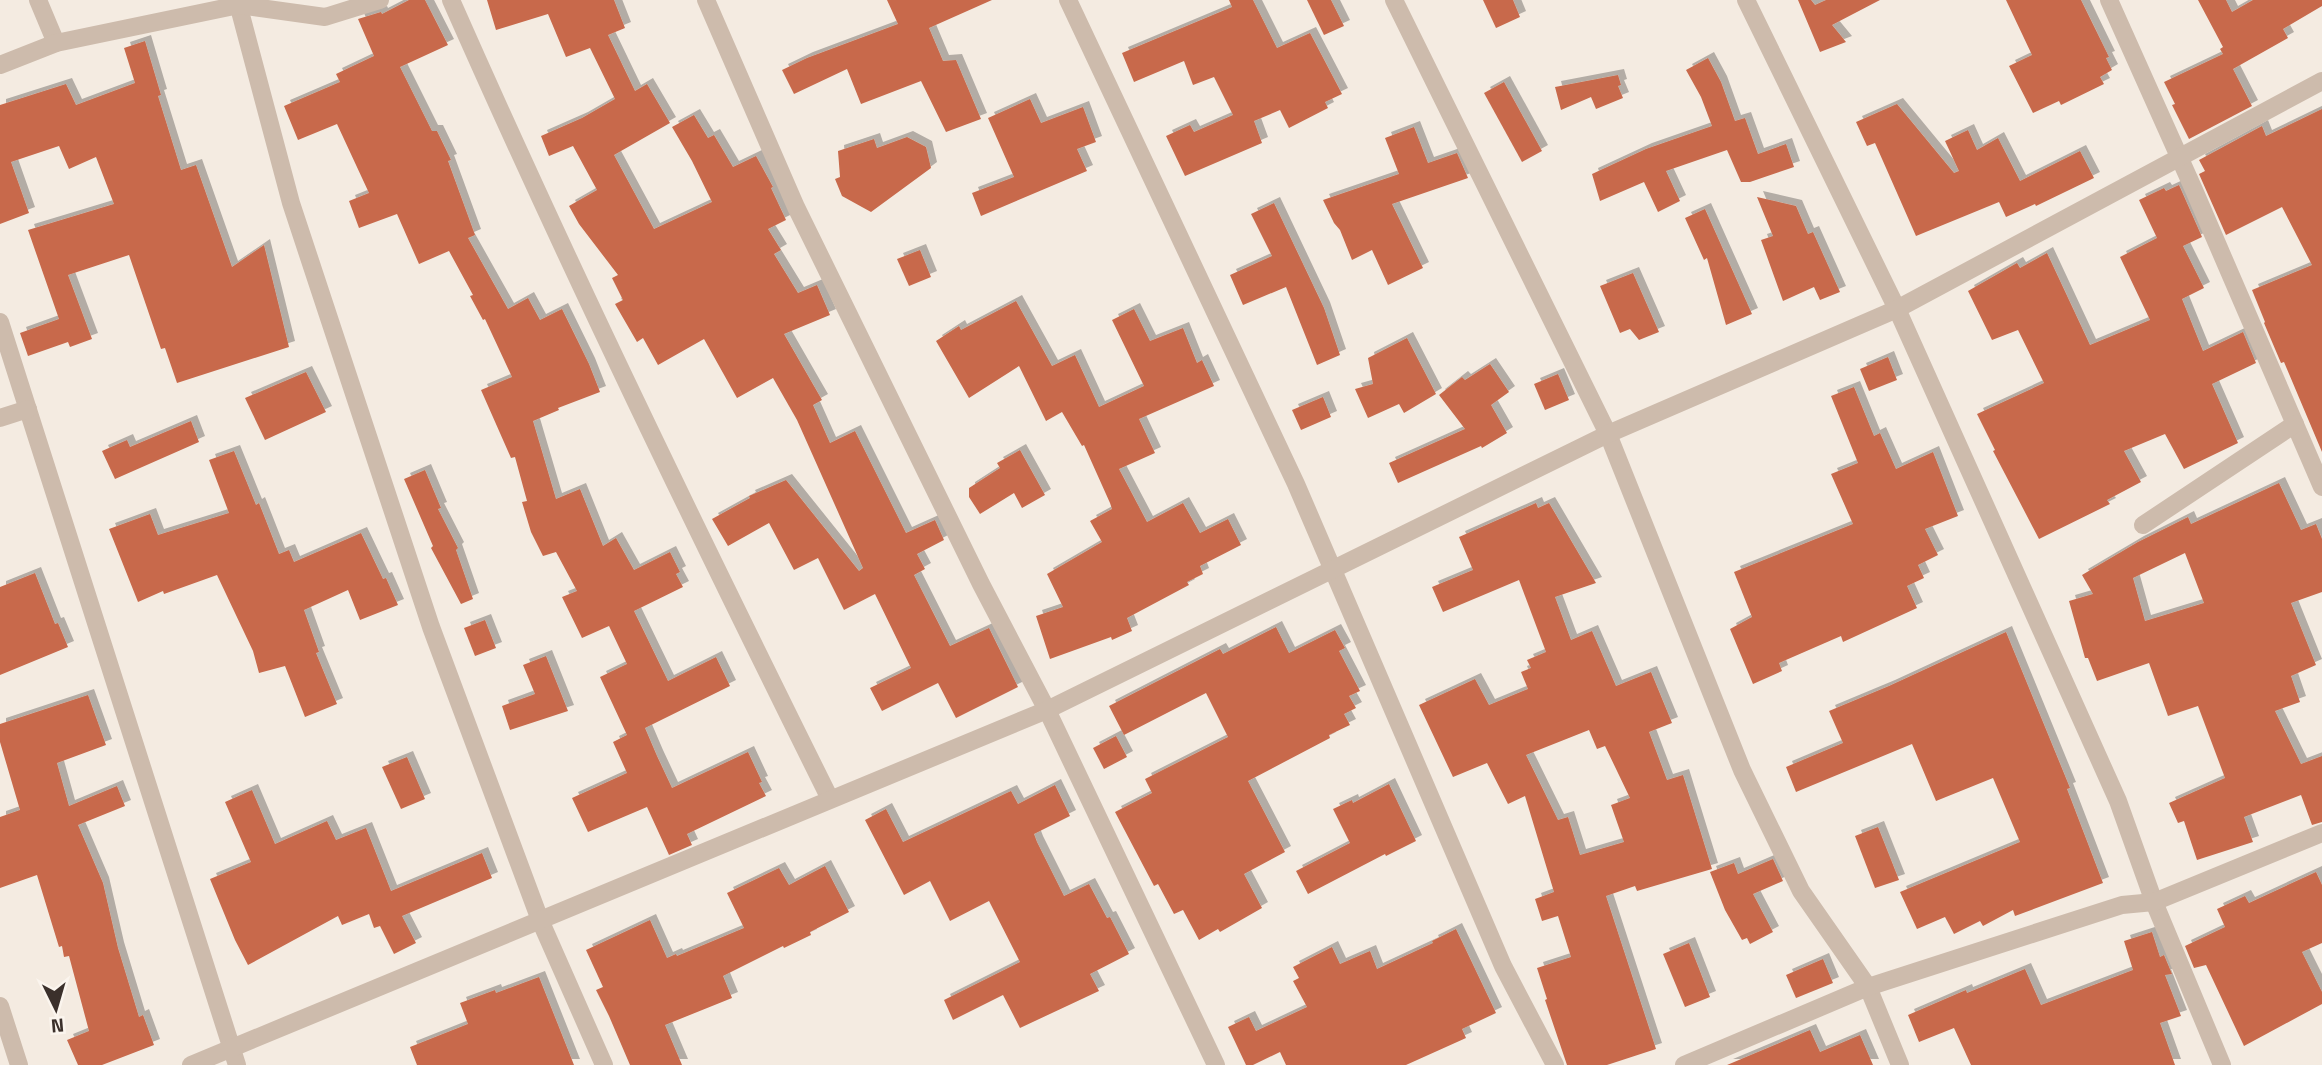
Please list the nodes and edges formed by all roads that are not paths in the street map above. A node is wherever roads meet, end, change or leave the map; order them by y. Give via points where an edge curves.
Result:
1 (38, 0) edge
2 (380, 0) edge
3 (451, 0) edge
4 (706, 0) edge
5 (1068, 0) edge
6 (1394, 0) edge
7 (1746, 0) edge
8 (2109, 0) edge
9 (238, 3) edge
10 (56, 43) junction
11 (0, 65) edge
12 (2322, 81) edge
13 (2179, 157) junction
14 (1897, 309) junction
15 (0, 322) edge
16 (28, 409) junction
17 (0, 418) edge
18 (2295, 424) junction
19 (1608, 434) junction
20 (2322, 487) edge
21 (2143, 525) dead end
22 (1333, 571) junction
23 (1047, 710) junction
24 (830, 799) junction
25 (2322, 833) edge
26 (2154, 901) junction
27 (540, 920) junction
28 (1868, 987) junction
29 (0, 1006) edge
30 (235, 1057) edge
31 (19, 1065) edge
32 (191, 1065) edge
33 (604, 1065) edge
34 (1216, 1065) edge
35 (1555, 1065) edge
36 (1684, 1065) edge
37 (1900, 1065) edge
38 (2222, 1065) edge

1 - 10 street
2 - 9 street via 326,17
3 - 24 street via 684,506
4 - 23 street via 796,207
5 - 22 street
6 - 19 street
7 - 14 street
8 - 13 street
9 - 10 street
9 - 27 street via 295,216 431,627
10 - 11 street
12 - 13 street
13 - 14 street
13 - 18 street
14 - 19 street
14 - 26 street via 2118,801
15 - 16 street
16 - 17 street
16 - 30 street
18 - 20 street
18 - 21 street
19 - 22 street
19 - 28 street via 1742,770 1801,891
22 - 23 street
22 - 35 street via 1503,966
23 - 24 street
23 - 34 street
24 - 27 street
25 - 26 street
26 - 28 street via 2122,905
26 - 38 street
27 - 30 street
27 - 33 street
28 - 36 street
28 - 37 street
29 - 31 street
30 - 32 street

